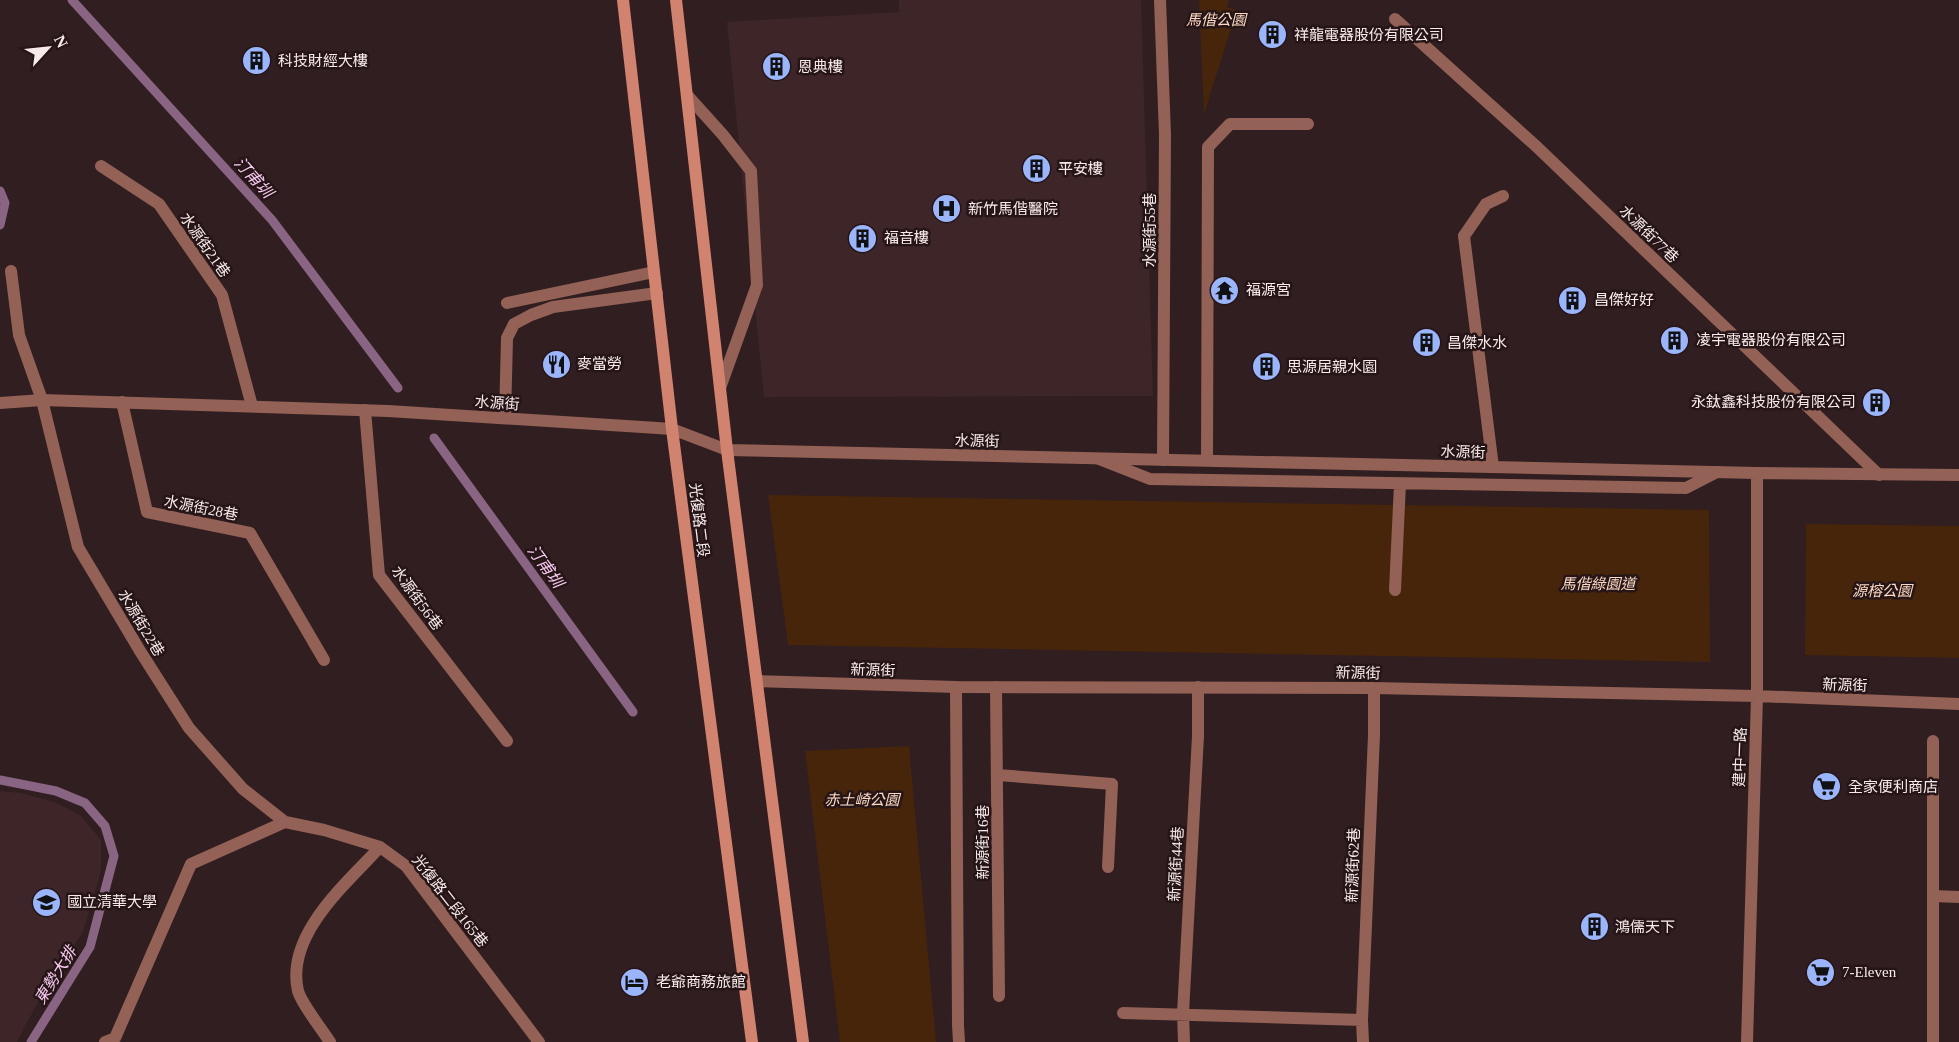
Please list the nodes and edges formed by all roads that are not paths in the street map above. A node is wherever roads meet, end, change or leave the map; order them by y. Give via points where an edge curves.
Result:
1 (623, 0) edge
2 (676, 0) edge
3 (1160, 0) edge
4 (1395, 19) dead end
5 (687, 96) junction
6 (1308, 124) dead end
7 (101, 166) dead end
8 (1503, 196) dead end
9 (11, 271) dead end
10 (654, 272) junction
11 (657, 293) junction
12 (507, 303) dead end
13 (720, 388) junction
14 (42, 400) junction
15 (122, 402) junction
16 (0, 403) edge
17 (252, 406) junction
18 (365, 410) junction
19 (505, 418) junction
20 (672, 429) junction
21 (727, 450) junction
22 (1098, 458) junction
23 (1163, 460) junction
24 (1207, 460) junction
25 (1493, 467) junction
26 (1717, 472) junction
27 (1757, 473) junction
28 (1879, 475) junction
29 (1959, 476) edge
30 (1400, 484) junction
31 (1395, 590) dead end
32 (324, 660) dead end
33 (758, 681) junction
34 (956, 687) junction
35 (996, 687) junction
36 (1198, 687) junction
37 (1374, 688) junction
38 (1757, 696) junction
39 (1959, 704) edge
40 (507, 741) dead end
41 (1933, 741) dead end
42 (998, 775) junction
43 (285, 822) junction
44 (380, 848) junction
45 (1108, 867) dead end
46 (1933, 896) junction
47 (1959, 897) edge
48 (999, 996) dead end
49 (1123, 1013) dead end
50 (1183, 1013) junction
51 (1362, 1020) junction
52 (105, 1042) edge
53 (330, 1042) edge
54 (539, 1042) edge
55 (752, 1042) edge
56 (803, 1042) edge
57 (959, 1042) edge
58 (1184, 1042) edge
59 (1363, 1042) edge
60 (1747, 1042) edge
61 (1933, 1042) edge

1 - 10 main road, 光復路二段
2 - 5 main road
3 - 23 street, 水源街55巷 via 1165,135
4 - 28 street, 水源街77巷 via 1538,147
5 - 13 main road
5 - 13 street via 751,171 757,285
6 - 24 street via 1230,124 1208,147
7 - 17 street, 水源街21巷 via 159,204 222,295
8 - 25 street via 1486,204 1464,236
9 - 14 street, 水源街22巷 via 19,335
10 - 11 main road, 光復路二段
10 - 12 street
11 - 19 street via 553,307 514,324 507,338
11 - 20 main road, 光復路二段
13 - 21 main road
14 - 15 street, 水源街
14 - 16 street, 水源街
14 - 43 street, 水源街22巷 via 78,547 189,728 243,789
15 - 17 street, 水源街
15 - 32 street, 水源街28巷 via 147,512 250,533
17 - 18 street, 水源街
18 - 19 street, 水源街
18 - 40 street, 水源街56巷 via 379,575
19 - 20 street, 水源街
20 - 21 street, 水源街
20 - 55 main road, 光復路二段
21 - 22 street, 水源街
21 - 33 main road
22 - 23 street, 水源街
22 - 30 street via 1150,479
23 - 24 street, 水源街
24 - 25 street, 水源街
25 - 26 street, 水源街
26 - 27 street, 水源街
26 - 30 street via 1686,488
27 - 28 street, 水源街
27 - 38 street, 建中一路
28 - 29 street, 水源街
30 - 31 street
33 - 34 street, 新源街
33 - 56 main road
34 - 35 street, 新源街
34 - 57 street
35 - 36 street, 新源街
35 - 42 street, 新源街16巷
36 - 37 street, 新源街
36 - 50 street, 新源街44巷
37 - 38 street, 新源街
37 - 51 street, 新源街62巷
38 - 39 street, 新源街
38 - 60 street, 建中一路
41 - 46 street
42 - 45 street via 1112,784
42 - 48 street, 新源街16巷
43 - 44 street, 光復路二段165巷
43 - 52 street via 191,864 115,1038
44 - 53 street via 316,917 295,969 299,993
44 - 54 street, 光復路二段165巷 via 406,866
46 - 47 street
46 - 61 street
49 - 50 street
50 - 51 street
50 - 58 street, 新源街44巷
51 - 59 street, 新源街62巷

